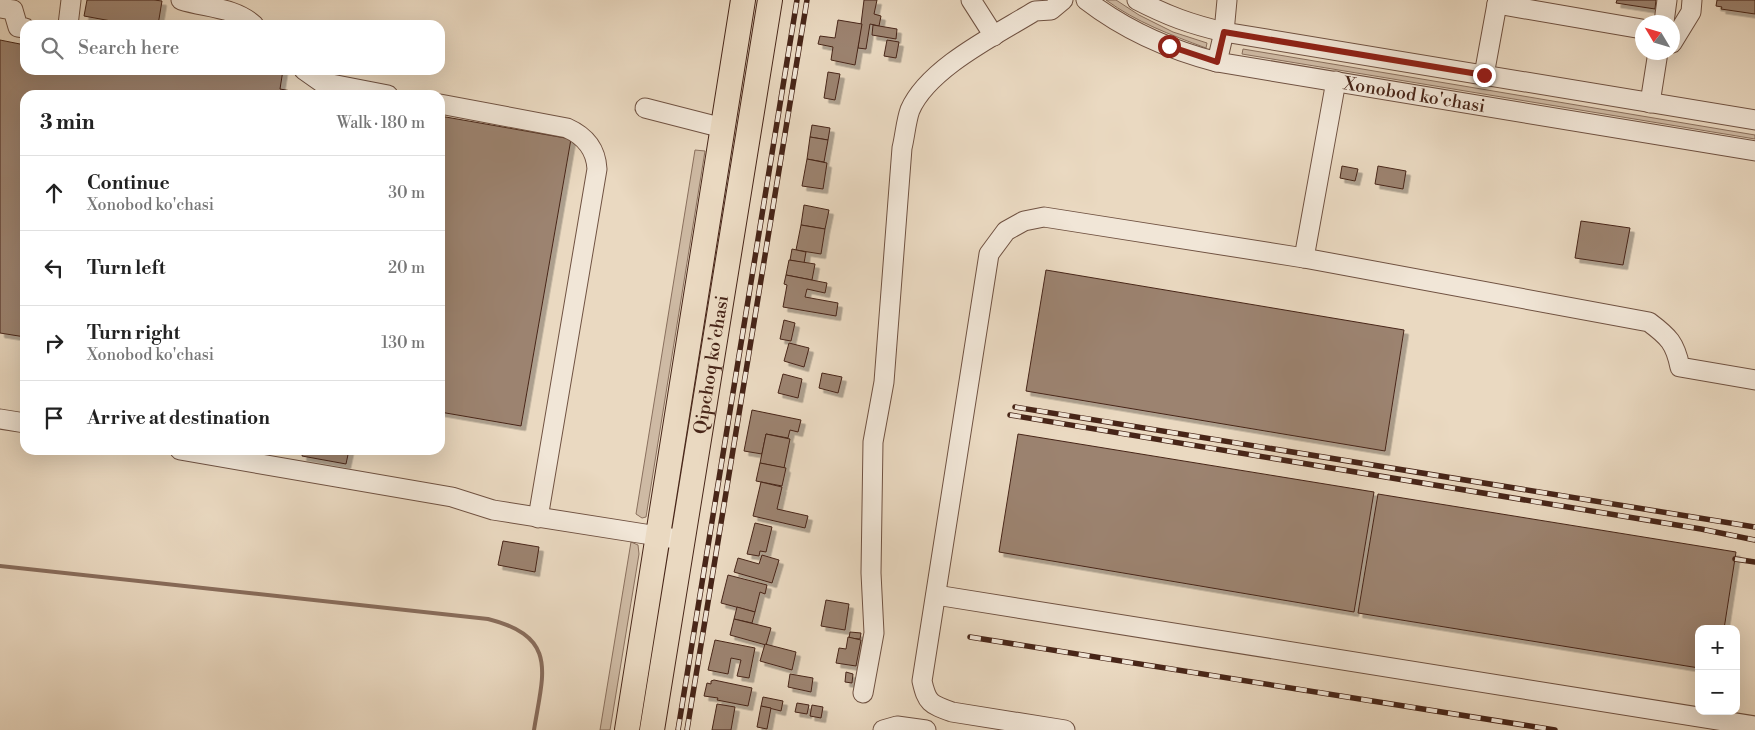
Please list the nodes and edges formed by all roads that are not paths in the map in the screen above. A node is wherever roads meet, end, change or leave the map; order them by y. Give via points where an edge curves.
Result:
1 (71, 0) edge
2 (181, 0) edge
3 (743, 0) edge
4 (770, 0) edge
5 (971, 0) edge
6 (1063, 0) edge
7 (1086, 0) edge
8 (1137, 0) edge
9 (1227, 0) edge
10 (1667, 0) edge
11 (1692, 0) edge
12 (1498, 2) edge
13 (0, 8) edge
14 (1665, 15) edge
15 (69, 20) edge
16 (247, 20) edge
17 (1680, 26) edge
18 (20, 27) edge
19 (1635, 28) edge
20 (1224, 32) junction
21 (994, 36) junction
22 (1660, 60) edge
23 (1217, 62) junction
24 (311, 75) edge
25 (1484, 75) junction
26 (1336, 81) junction
27 (362, 90) edge
28 (1650, 103) junction
29 (445, 105) edge
30 (645, 108) dead end
31 (1755, 120) edge
32 (723, 128) junction
33 (1755, 151) edge
34 (1304, 258) junction
35 (1755, 380) edge
36 (0, 419) edge
37 (20, 422) edge
38 (209, 455) edge
39 (538, 518) junction
40 (659, 536) junction
41 (683, 540) junction
42 (936, 595) junction
43 (863, 693) dead end
44 (1689, 723) edge
45 (1755, 726) edge
46 (627, 730) edge
47 (652, 730) edge
48 (883, 730) edge
49 (926, 730) edge
50 (1065, 730) edge

1 - 15 street
2 - 16 street via 236,12
3 - 32 main road, Qipchoq ko'chasi
4 - 41 main road, Qipchoq ko'chasi
5 - 21 street
6 - 21 street via 1051,10 1035,11
7 - 23 street, Xonobod ko'chasi via 1141,35
8 - 20 street, Xonobod ko'chasi via 1166,15
9 - 20 street
10 - 14 street
11 - 17 street via 1691,12
12 - 19 street
12 - 25 street
13 - 18 street via 13,10
20 - 23 street
20 - 25 street, Xonobod ko'chasi
21 - 43 street via 944,68 924,87 910,111 902,148 884,382 873,442 871,573 874,633
22 - 28 street
23 - 26 street, Xonobod ko'chasi
24 - 27 street via 321,82
25 - 28 street, Xonobod ko'chasi
26 - 33 street, Xonobod ko'chasi
26 - 34 street
28 - 31 street, Xonobod ko'chasi
29 - 39 street via 567,128 581,136 595,155 597,169
30 - 32 street
32 - 40 main road, Qipchoq ko'chasi
34 - 35 street via 1649,322 1667,335 1677,352 1680,367
34 - 42 street via 1044,217 1024,220 1006,230 990,254
36 - 37 street
38 - 39 street via 452,497 493,510
39 - 40 street
40 - 41 street
40 - 46 main road, Qipchoq ko'chasi
41 - 47 main road, Qipchoq ko'chasi
42 - 44 street
42 - 50 street via 922,681 926,697 935,706 952,712
44 - 45 street
48 - 49 street via 897,726

